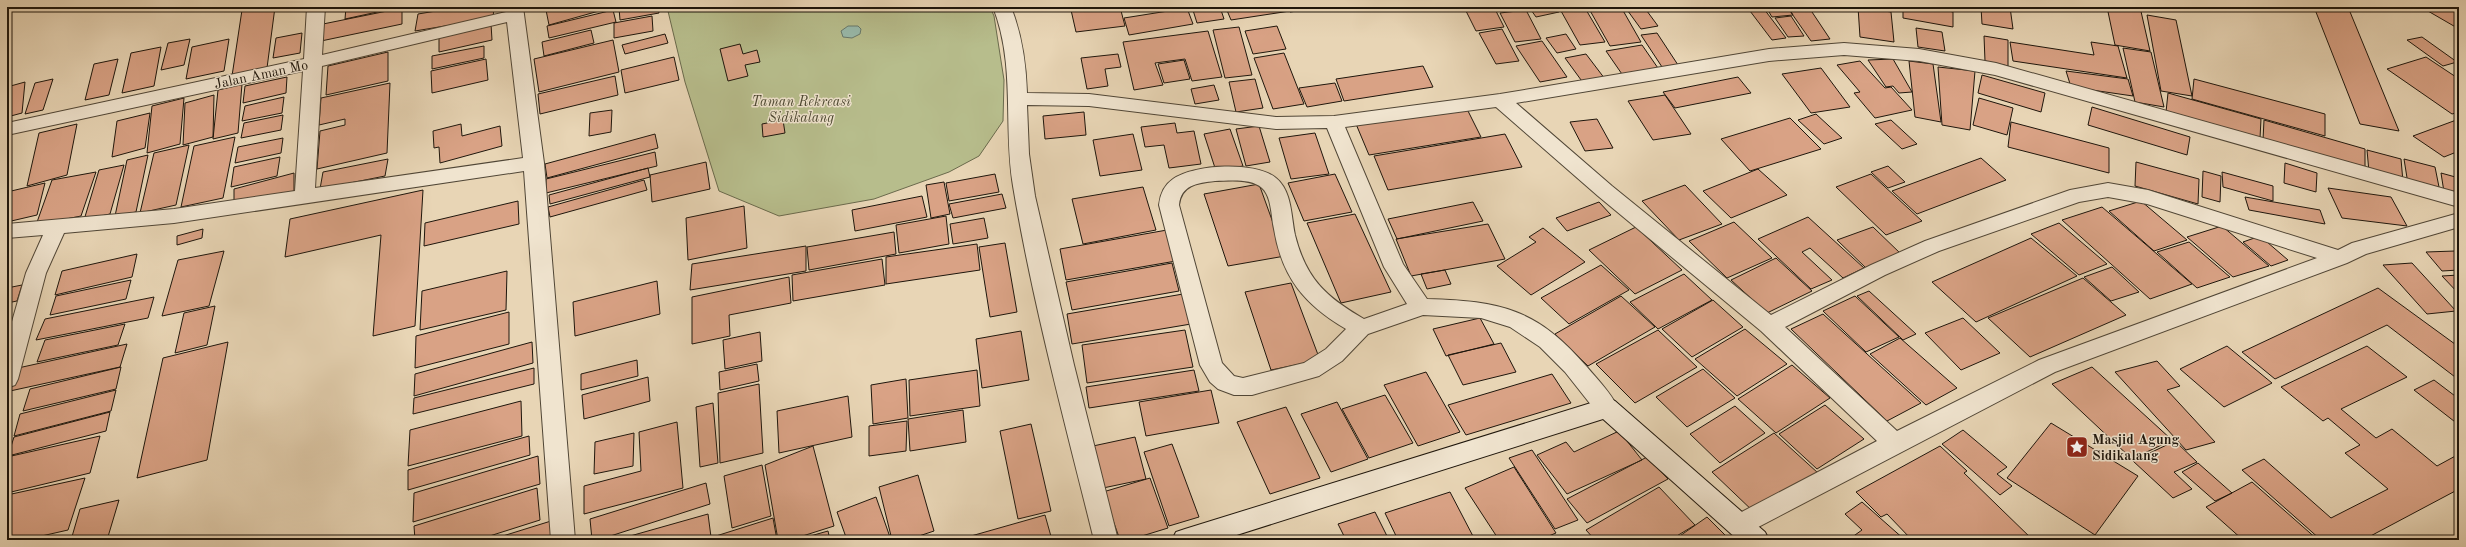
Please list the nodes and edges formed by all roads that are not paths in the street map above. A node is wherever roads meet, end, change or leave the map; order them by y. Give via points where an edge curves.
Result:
1 (316, 7) edge
2 (1002, 7) edge
3 (514, 11) edge
4 (312, 63) junction
5 (1018, 99) junction
6 (1500, 100) junction
7 (1334, 122) junction
8 (7, 129) edge
9 (534, 163) junction
10 (305, 198) junction
11 (2459, 200) edge
12 (2459, 220) edge
13 (58, 227) junction
14 (7, 231) edge
15 (2340, 258) junction
16 (1421, 307) junction
17 (1769, 325) junction
18 (1361, 328) junction
19 (7, 379) edge
20 (1607, 408) junction
21 (1895, 443) junction
22 (1749, 533) edge
23 (563, 540) edge
24 (1106, 540) edge
25 (1185, 540) edge

1 - 4 street
2 - 5 street via 1011,23
3 - 4 street, Jalan Aman Mo
3 - 9 street
4 - 8 street, Jalan Aman Mo
4 - 10 street
5 - 7 street via 1089,100 1276,123
5 - 24 street via 1016,132 1021,174 1050,315
6 - 7 street
6 - 11 street via 1769,55 1844,49 1919,55 1996,69
6 - 17 street
7 - 16 street via 1394,267
9 - 10 street
9 - 23 street via 549,386
10 - 13 street via 174,216
12 - 15 street via 2359,248
13 - 14 street
13 - 19 street via 36,273
15 - 17 street via 2148,197 2108,190 2077,195 1932,246
15 - 21 street via 2047,366
16 - 18 street
16 - 20 street via 1499,313 1525,323 1561,352
17 - 21 street
18 - 18 street via 1320,301 1296,269 1285,236 1276,192 1269,183 1248,173 1220,174 1185,180 1175,188 1169,205 1211,365 1216,375 1226,383 1237,388 1250,387 1315,368 1338,352
20 - 22 street
20 - 25 street
21 - 22 street

